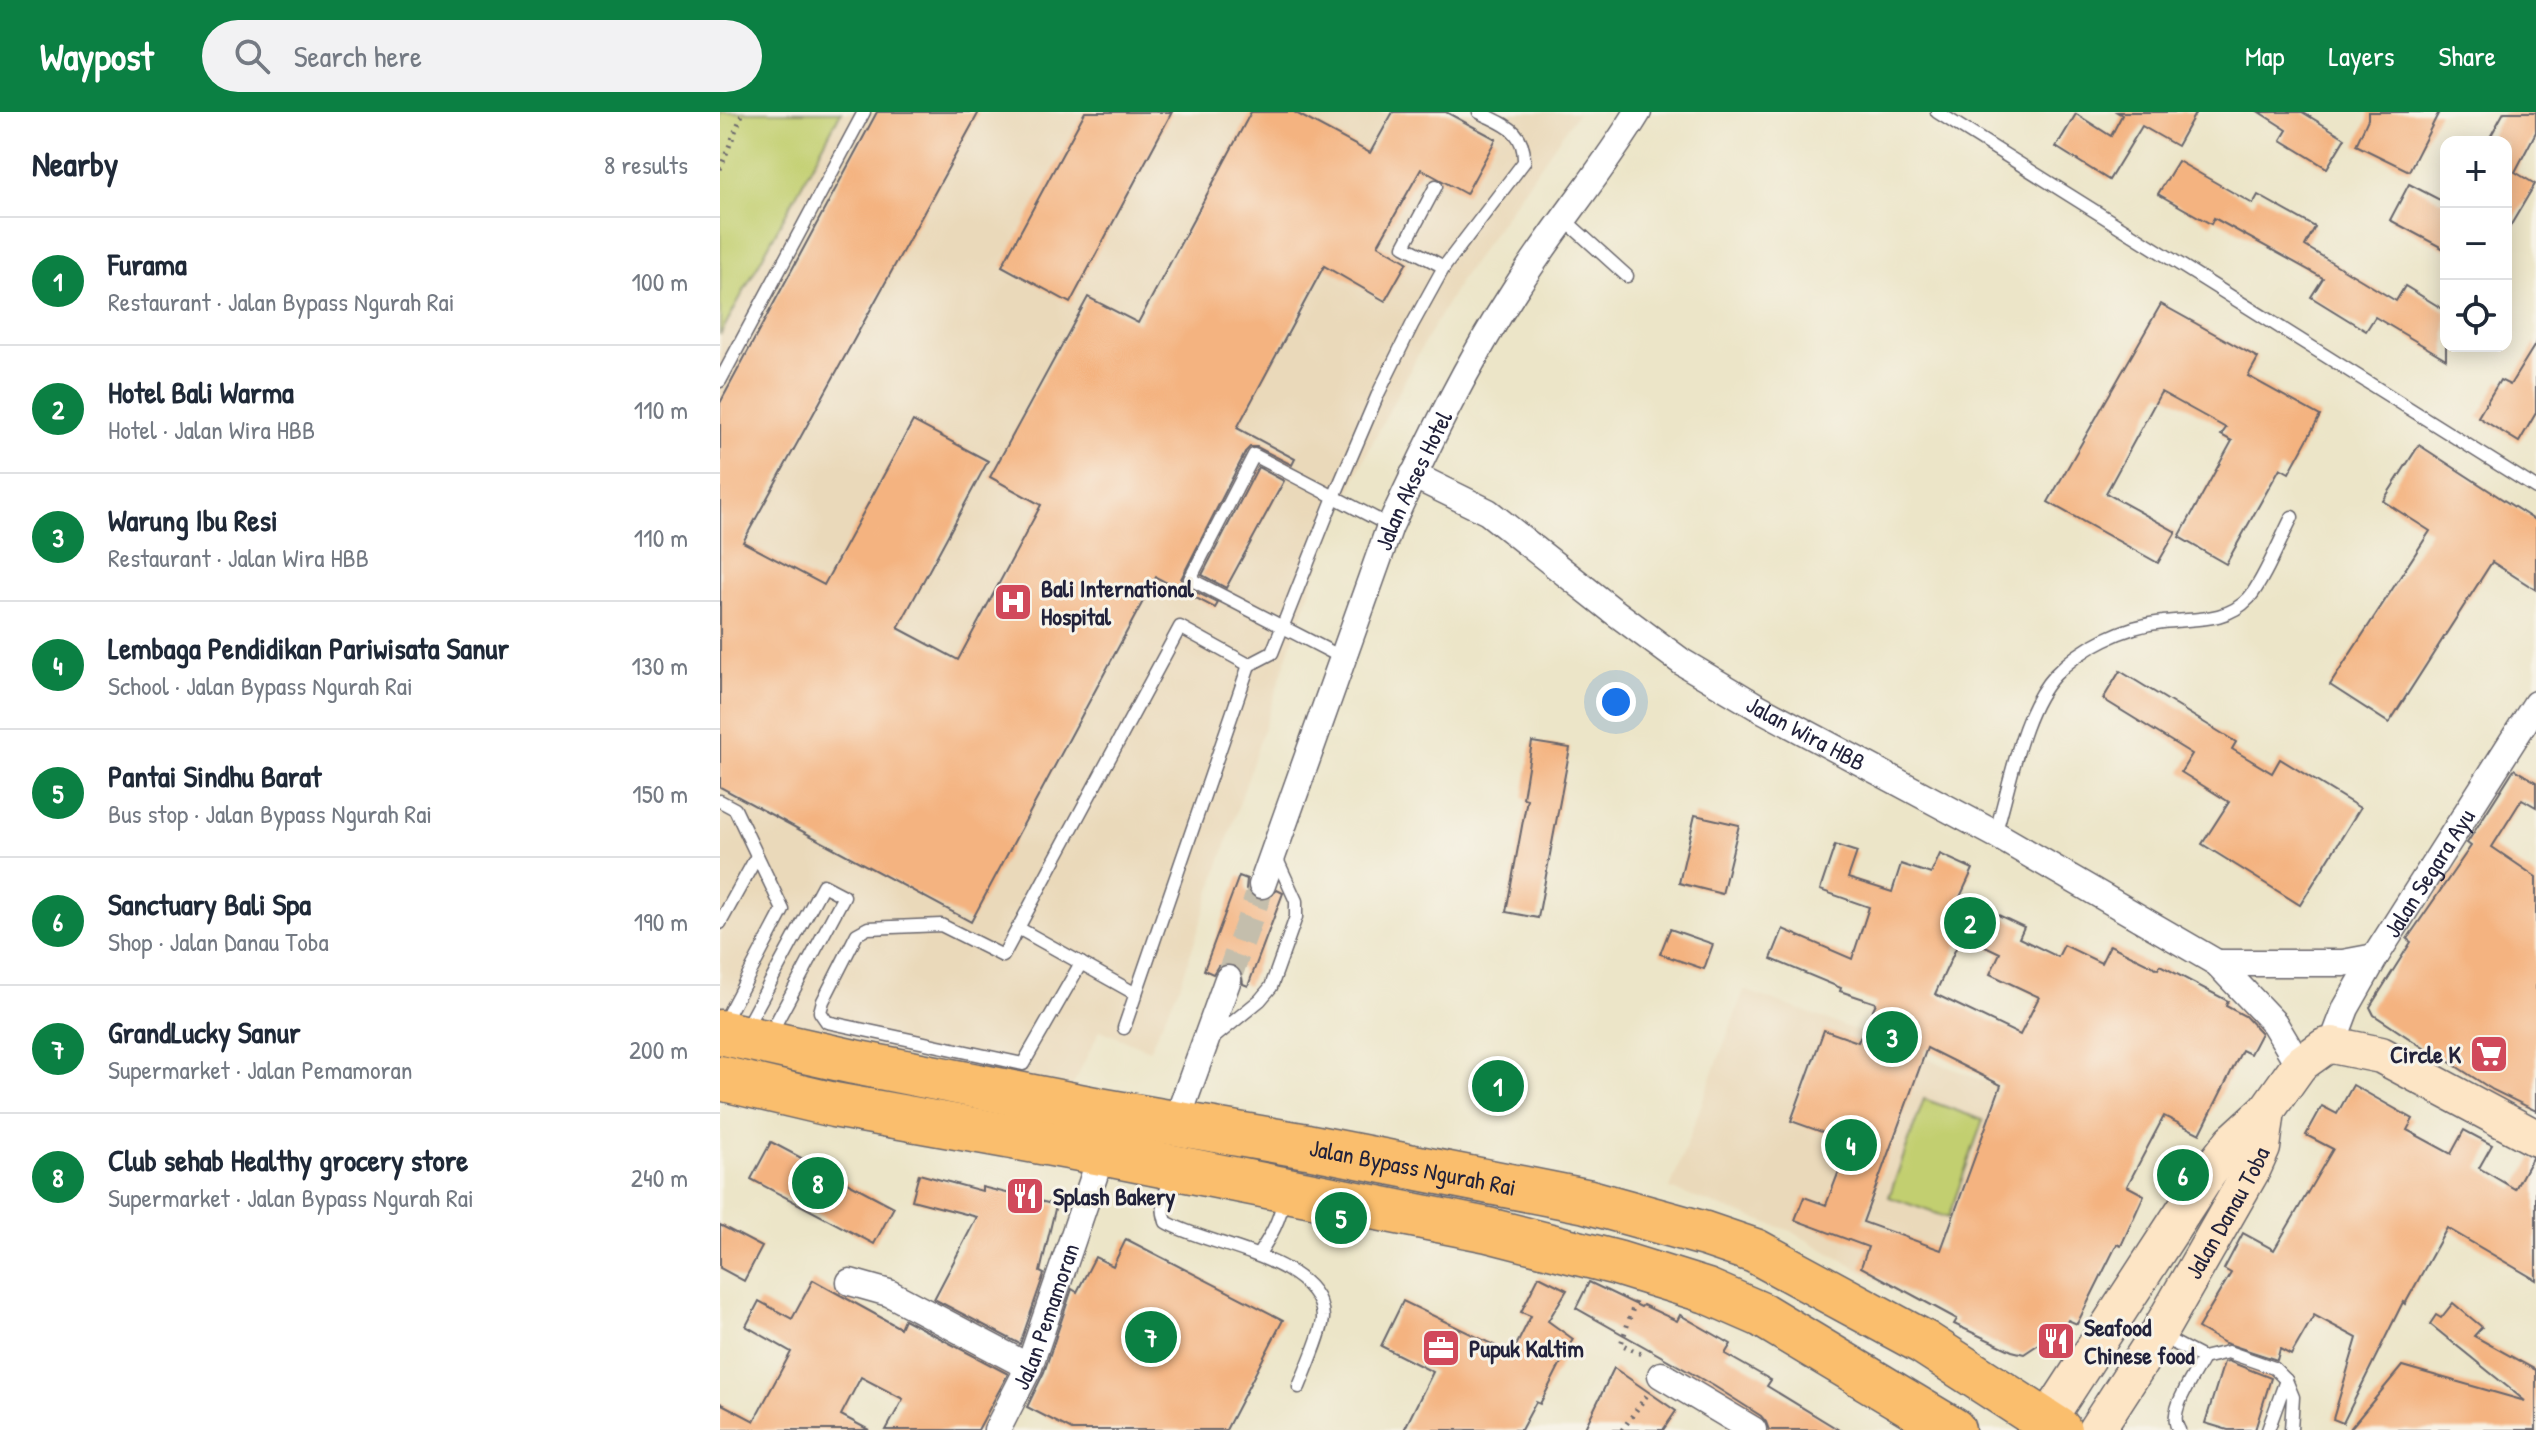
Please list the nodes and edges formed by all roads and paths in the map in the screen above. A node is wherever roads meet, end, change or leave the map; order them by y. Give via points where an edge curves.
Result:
1 (743, 112) edge
2 (864, 112) edge
3 (1479, 112) edge
4 (1638, 112) edge
5 (1937, 112) edge
6 (720, 169) edge
7 (1436, 186) dead end
8 (1565, 220) junction
9 (1444, 267) junction
10 (1627, 276) dead end
11 (720, 381) edge
12 (1413, 475) junction
13 (2536, 488) edge
14 (1334, 497) junction
15 (2292, 517) dead end
16 (1390, 526) junction
17 (1284, 628) junction
18 (1341, 657) junction
19 (1249, 665) junction
20 (2536, 704) edge
21 (720, 801) edge
22 (1995, 834) junction
23 (1273, 852) junction
24 (757, 856) junction
25 (1262, 885) tunnel mouth
26 (720, 923) edge
27 (1018, 928) junction
28 (2375, 957) junction
29 (1081, 963) junction
30 (2217, 963) junction
31 (1228, 979) tunnel mouth
32 (1136, 994) junction
33 (1124, 1028) dead end
34 (737, 1036) edge
35 (2332, 1045) junction
36 (1204, 1046) junction
37 (2299, 1065) junction
38 (720, 1078) edge
39 (2267, 1110) junction
40 (1176, 1123) junction
41 (2536, 1138) edge
42 (1102, 1153) junction
43 (1176, 1169) junction
44 (1498, 1184) junction
45 (1285, 1191) junction
46 (1488, 1230) junction
47 (1258, 1255) junction
48 (1645, 1274) junction
49 (850, 1282) dead end
50 (2158, 1334) junction
51 (2203, 1358) junction
52 (1029, 1367) junction
53 (1661, 1375) junction
54 (2286, 1380) junction
55 (1299, 1387) dead end
56 (2049, 1427) edge
57 (997, 1430) edge
58 (1622, 1430) edge
59 (1753, 1430) edge
60 (1953, 1430) edge
61 (2096, 1430) edge
62 (2179, 1430) edge
63 (2268, 1430) edge
64 (2291, 1430) edge

1 - 6 path
2 - 11 lane
3 - 9 lane via 1514,131 1525,145 1524,162
4 - 8 street, Jalan Akses Hotel
5 - 13 lane
7 - 9 lane via 1404,246
8 - 10 lane
8 - 12 street, Jalan Akses Hotel via 1516,287
9 - 14 lane via 1379,392
12 - 16 street, Jalan Akses Hotel
12 - 22 street, Jalan Wira HBB via 1488,512 1682,662
14 - 16 lane
14 - 17 lane
14 - 17 lane via 1254,455 1190,579
15 - 22 lane via 2250,597 2235,610 2211,619 2160,622 2115,634 2053,676 2021,738
16 - 18 street, Jalan Akses Hotel
17 - 18 lane
17 - 19 lane via 1272,653
18 - 23 street, Jalan Akses Hotel
19 - 27 lane via 1180,627
19 - 32 lane
20 - 28 street, Jalan Segara Ayu
21 - 24 lane via 735,809
22 - 30 street, Jalan Wira HBB
23 - 25 street, Jalan Akses Hotel
23 - 36 lane via 1296,901 1285,948 1271,987
24 - 26 lane
24 - 34 lane via 783,910
27 - 29 lane
27 - 29 lane via 1003,956 941,925 868,928 857,934 820,1012 827,1022 1023,1064
28 - 30 street via 2343,963
28 - 35 street, Jalan Segara Ayu
29 - 32 lane
30 - 37 street, Jalan Wira HBB via 2274,1023
31 - 36 street
32 - 33 lane
34 - 34 lane via 823,885 844,896
34 - 40 highway, Jalan Bypass Ngurah Rai
35 - 37 street, Jalan Danau Toba
35 - 41 street via 2381,1055
36 - 40 street
37 - 39 street, Jalan Danau Toba
38 - 42 highway, Jalan Bypass Ngurah Rai via 834,1105
39 - 50 street, Jalan Danau Toba via 2262,1148 2253,1168
39 - 56 street, Jalan Danau Toba via 2209,1172
40 - 44 highway, Jalan Bypass Ngurah Rai
42 - 43 highway, Jalan Bypass Ngurah Rai
42 - 52 street, Jalan Pemamoran
43 - 45 highway, Jalan Bypass Ngurah Rai
43 - 47 lane via 1162,1196 1166,1222
44 - 46 highway
44 - 56 highway, Jalan Bypass Ngurah Rai via 1636,1214 1755,1251 1923,1342
45 - 46 highway, Jalan Bypass Ngurah Rai
45 - 47 lane via 1281,1215
46 - 48 highway, Jalan Bypass Ngurah Rai
47 - 55 lane via 1300,1278 1317,1296 1324,1319
48 - 53 path via 1621,1344 1662,1365
48 - 60 highway, Jalan Bypass Ngurah Rai via 1707,1291 1762,1315
49 - 52 street via 889,1293
50 - 51 lane
50 - 61 street, Jalan Danau Toba
51 - 54 lane via 2228,1352 2274,1368
51 - 62 lane via 2174,1413
52 - 57 street, Jalan Pemamoran
53 - 58 path
53 - 59 street
54 - 63 lane
54 - 64 lane via 2293,1397

